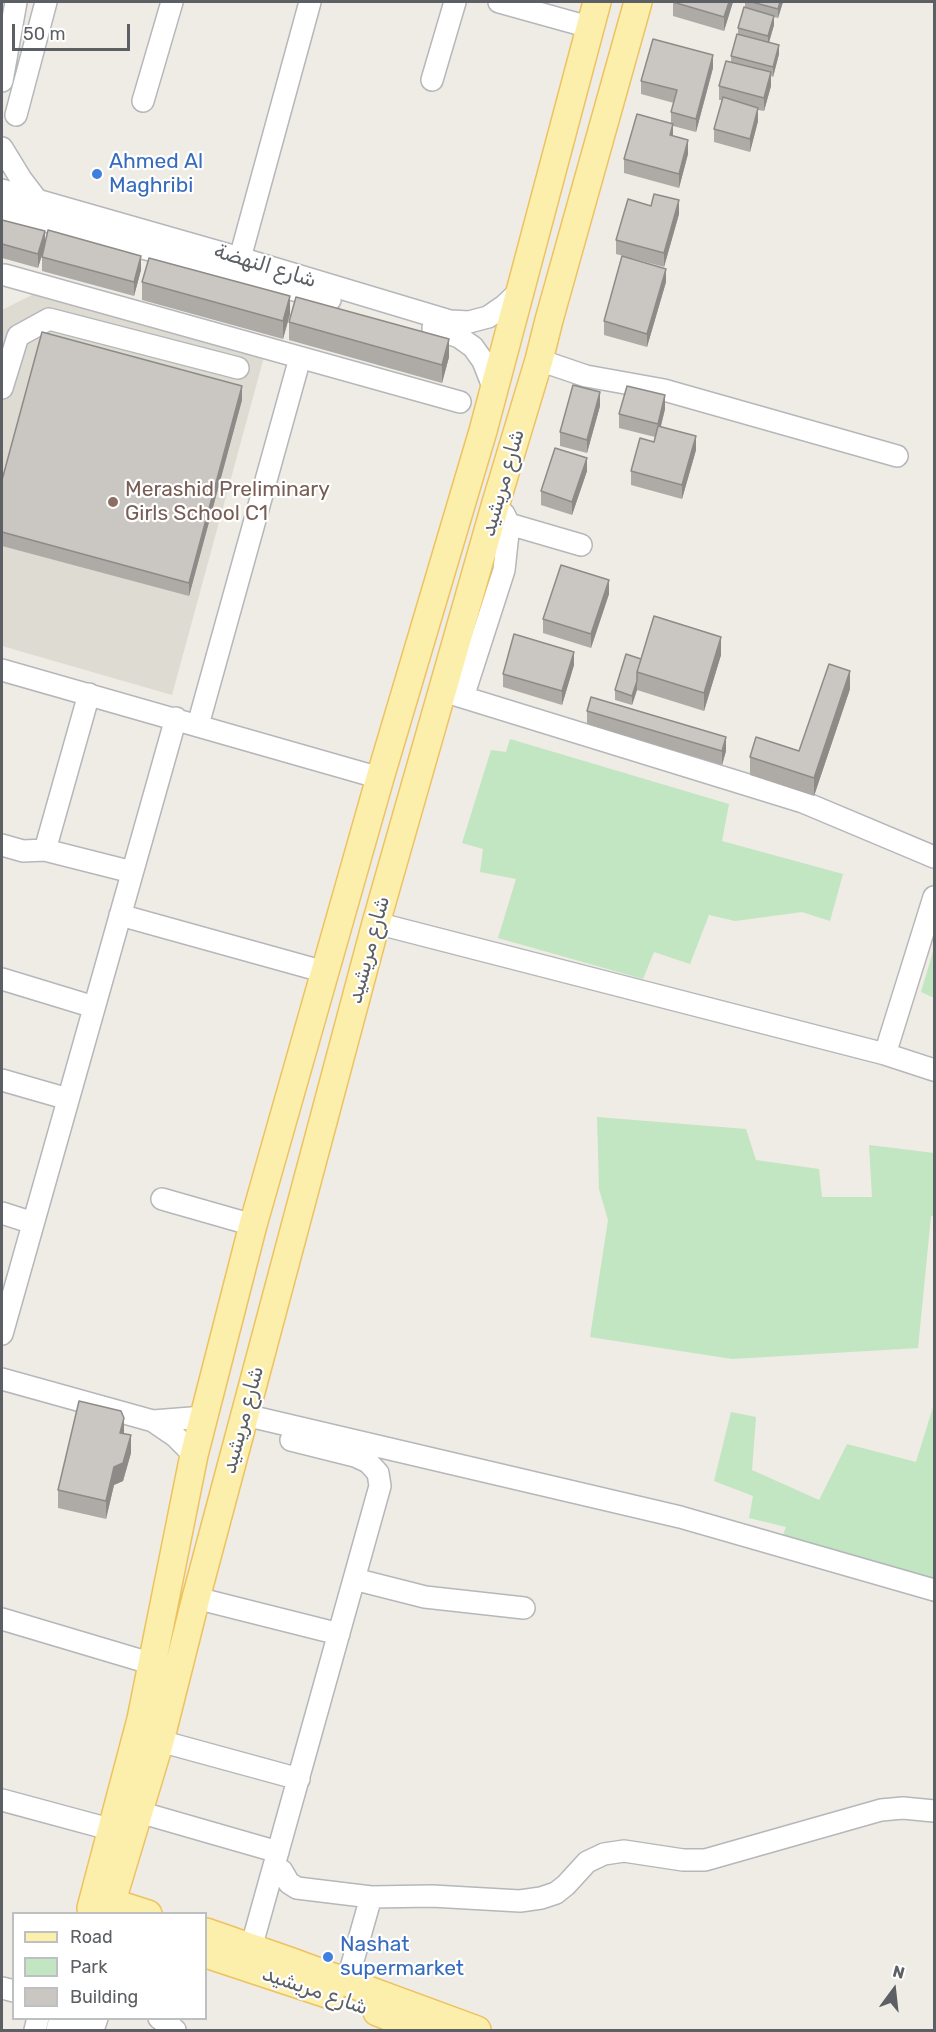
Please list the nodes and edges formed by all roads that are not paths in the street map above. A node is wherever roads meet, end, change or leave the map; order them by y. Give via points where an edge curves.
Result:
1 (3, 2) edge
2 (16, 2) edge
3 (46, 2) edge
4 (172, 2) edge
5 (310, 2) edge
6 (455, 2) edge
7 (499, 2) edge
8 (597, 2) edge
9 (638, 2) edge
10 (2, 7) edge
11 (589, 27) junction
12 (432, 80) dead end
13 (2, 81) edge
14 (143, 101) dead end
15 (16, 115) dead end
16 (2, 148) edge
17 (2, 190) edge
18 (30, 208) junction
19 (2, 209) edge
20 (2, 221) edge
21 (536, 233) junction
22 (240, 258) junction
23 (5, 274) dead end
24 (521, 290) junction
25 (549, 320) junction
26 (300, 358) junction
27 (539, 360) junction
28 (238, 368) dead end
29 (2, 382) edge
30 (494, 389) junction
31 (460, 402) dead end
32 (483, 431) junction
33 (897, 456) dead end
34 (502, 515) junction
35 (581, 546) dead end
36 (2, 670) edge
37 (89, 694) junction
38 (453, 694) junction
39 (176, 718) junction
40 (198, 724) junction
41 (380, 778) junction
42 (2, 848) edge
43 (45, 850) junction
44 (934, 857) edge
45 (132, 872) junction
46 (934, 897) edge
47 (120, 915) junction
48 (376, 923) junction
49 (325, 972) junction
50 (2, 979) edge
51 (94, 1007) junction
52 (885, 1054) junction
53 (934, 1070) edge
54 (2, 1080) edge
55 (68, 1099) junction
56 (162, 1199) dead end
57 (2, 1213) edge
58 (33, 1223) junction
59 (253, 1225) junction
60 (2, 1334) edge
61 (2, 1378) edge
62 (204, 1417) junction
63 (153, 1421) junction
64 (243, 1421) junction
65 (194, 1455) junction
66 (175, 1546) junction
67 (207, 1558) junction
68 (354, 1579) junction
69 (934, 1590) edge
70 (196, 1598) junction
71 (524, 1608) dead end
72 (2, 1620) edge
73 (339, 1634) junction
74 (153, 1664) junction
75 (160, 1741) junction
76 (299, 1779) junction
77 (2, 1800) edge
78 (934, 1811) edge
79 (139, 1812) junction
80 (113, 1830) junction
81 (276, 1859) junction
82 (371, 1897) junction
83 (101, 1906) edge
84 (136, 1912) edge
85 (207, 1932) edge
86 (252, 1948) junction
87 (207, 1954) edge
88 (347, 1982) junction
89 (423, 2031) edge
90 (477, 2031) edge

1 - 10 street
2 - 13 street
3 - 15 street
4 - 14 street
5 - 22 street
6 - 12 street
7 - 11 street
8 - 11 main road, شارع مريشيد
9 - 25 main road, شارع مريشيد
11 - 21 main road, شارع مريشيد
16 - 18 street via 21,179
17 - 18 street, شارع النهضة
18 - 19 street, شارع النهضة
18 - 20 street
18 - 22 street, شارع النهضة
18 - 30 street, شارع النهضة via 451,333 478,353
21 - 24 main road, شارع مريشيد
21 - 25 main road via 549,236 553,245 543,299
22 - 24 street, شارع النهضة via 460,322 488,317
23 - 26 street
24 - 30 main road, شارع مريشيد
25 - 27 main road, شارع مريشيد
26 - 31 street
26 - 40 street
27 - 33 street via 586,376 664,390
27 - 34 main road, شارع مريشيد
28 - 29 street via 49,319 18,336
30 - 32 main road, شارع مريشيد
32 - 34 main road via 484,460 478,493
32 - 41 main road, شارع مريشيد
34 - 35 street
34 - 38 main road, شارع مريشيد
36 - 37 street
37 - 39 street
37 - 43 street
38 - 44 street via 802,802
38 - 48 main road, شارع مريشيد
39 - 40 street
39 - 45 street
40 - 41 street
41 - 49 main road, شارع مريشيد
42 - 43 street
43 - 45 street
45 - 47 street
46 - 52 street
47 - 49 street
47 - 51 street
48 - 52 street
48 - 64 main road, شارع مريشيد
49 - 59 main road, شارع مريشيد
50 - 51 street
51 - 55 street
52 - 53 street
54 - 55 street
55 - 58 street
56 - 59 street
57 - 58 street
58 - 60 street
59 - 62 main road, شارع مريشيد
61 - 63 street
62 - 63 street
62 - 65 main road, شارع مريشيد
63 - 65 street
64 - 67 main road, شارع مريشيد
64 - 68 street via 355,1456 374,1467 380,1486
64 - 69 street via 680,1517
65 - 66 main road, شارع مريشيد
66 - 67 main road via 185,1557
66 - 74 main road, شارع مريشيد
67 - 70 main road, شارع مريشيد
68 - 71 street via 425,1597
68 - 73 street
70 - 73 street
70 - 75 main road, شارع مريشيد
72 - 74 street
73 - 76 street
74 - 80 main road, شارع مريشيد
75 - 76 street
75 - 79 main road, شارع مريشيد
76 - 81 street
77 - 80 street
78 - 82 street via 881,1810 705,1860 624,1851 604,1854 587,1862 556,1893 541,1898
79 - 81 street
79 - 83 main road, شارع مريشيد
80 - 83 main road, شارع مريشيد
81 - 82 street via 289,1883 297,1888
81 - 86 street
82 - 88 street
83 - 84 main road
85 - 86 main road, شارع مريشيد
86 - 88 main road, شارع مريشيد
87 - 89 main road, شارع مريشيد via 317,1990
88 - 90 main road, شارع مريشيد

